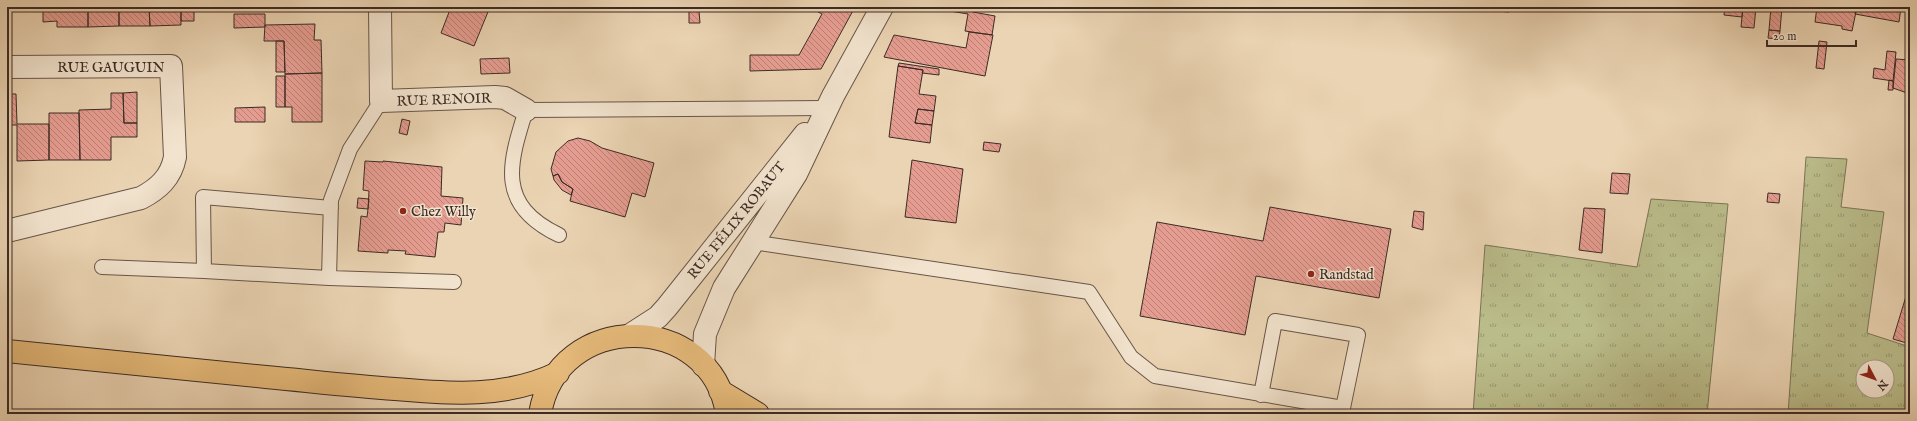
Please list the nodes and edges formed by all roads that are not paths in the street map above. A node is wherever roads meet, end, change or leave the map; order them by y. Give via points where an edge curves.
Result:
1 (380, 7) edge
2 (882, 7) edge
3 (7, 67) edge
4 (381, 101) junction
5 (828, 102) junction
6 (526, 110) junction
7 (331, 208) junction
8 (7, 231) edge
9 (559, 235) dead end
10 (752, 242) junction
11 (102, 267) dead end
12 (204, 271) junction
13 (329, 278) junction
14 (454, 282) dead end
15 (630, 335) junction
16 (7, 351) edge
17 (703, 365) junction
18 (558, 373) junction
19 (720, 391) junction
20 (1260, 394) junction
21 (540, 414) edge
22 (727, 414) edge
23 (758, 414) edge

1 - 4 street, RUE RENOIR
2 - 5 street, RUE FÉLIX ROBAUT
3 - 8 street, RUE GAUGUIN via 170,66 175,157 173,167 162,184 141,198
4 - 6 street, RUE RENOIR via 495,97 505,98
4 - 7 lane via 350,149 331,200
5 - 6 lane
5 - 10 street, RUE FÉLIX ROBAUT via 796,174
5 - 15 street, RUE FÉLIX ROBAUT via 793,151 667,307 658,317
6 - 9 lane via 513,151 512,183 516,197 533,220
7 - 12 lane via 203,198
7 - 13 lane
10 - 17 street, RUE FÉLIX ROBAUT via 732,273 714,309 705,334
10 - 20 lane via 1089,292 1132,357 1155,376
11 - 12 lane
12 - 13 lane
13 - 14 lane
15 - 17 highway via 650,336 669,342
15 - 18 highway via 609,338 590,346 572,358
16 - 18 highway via 440,393 507,390 539,382
17 - 19 highway
18 - 21 highway via 547,391
19 - 22 highway
19 - 23 highway
20 - 20 lane via 1344,408 1358,335 1275,321

